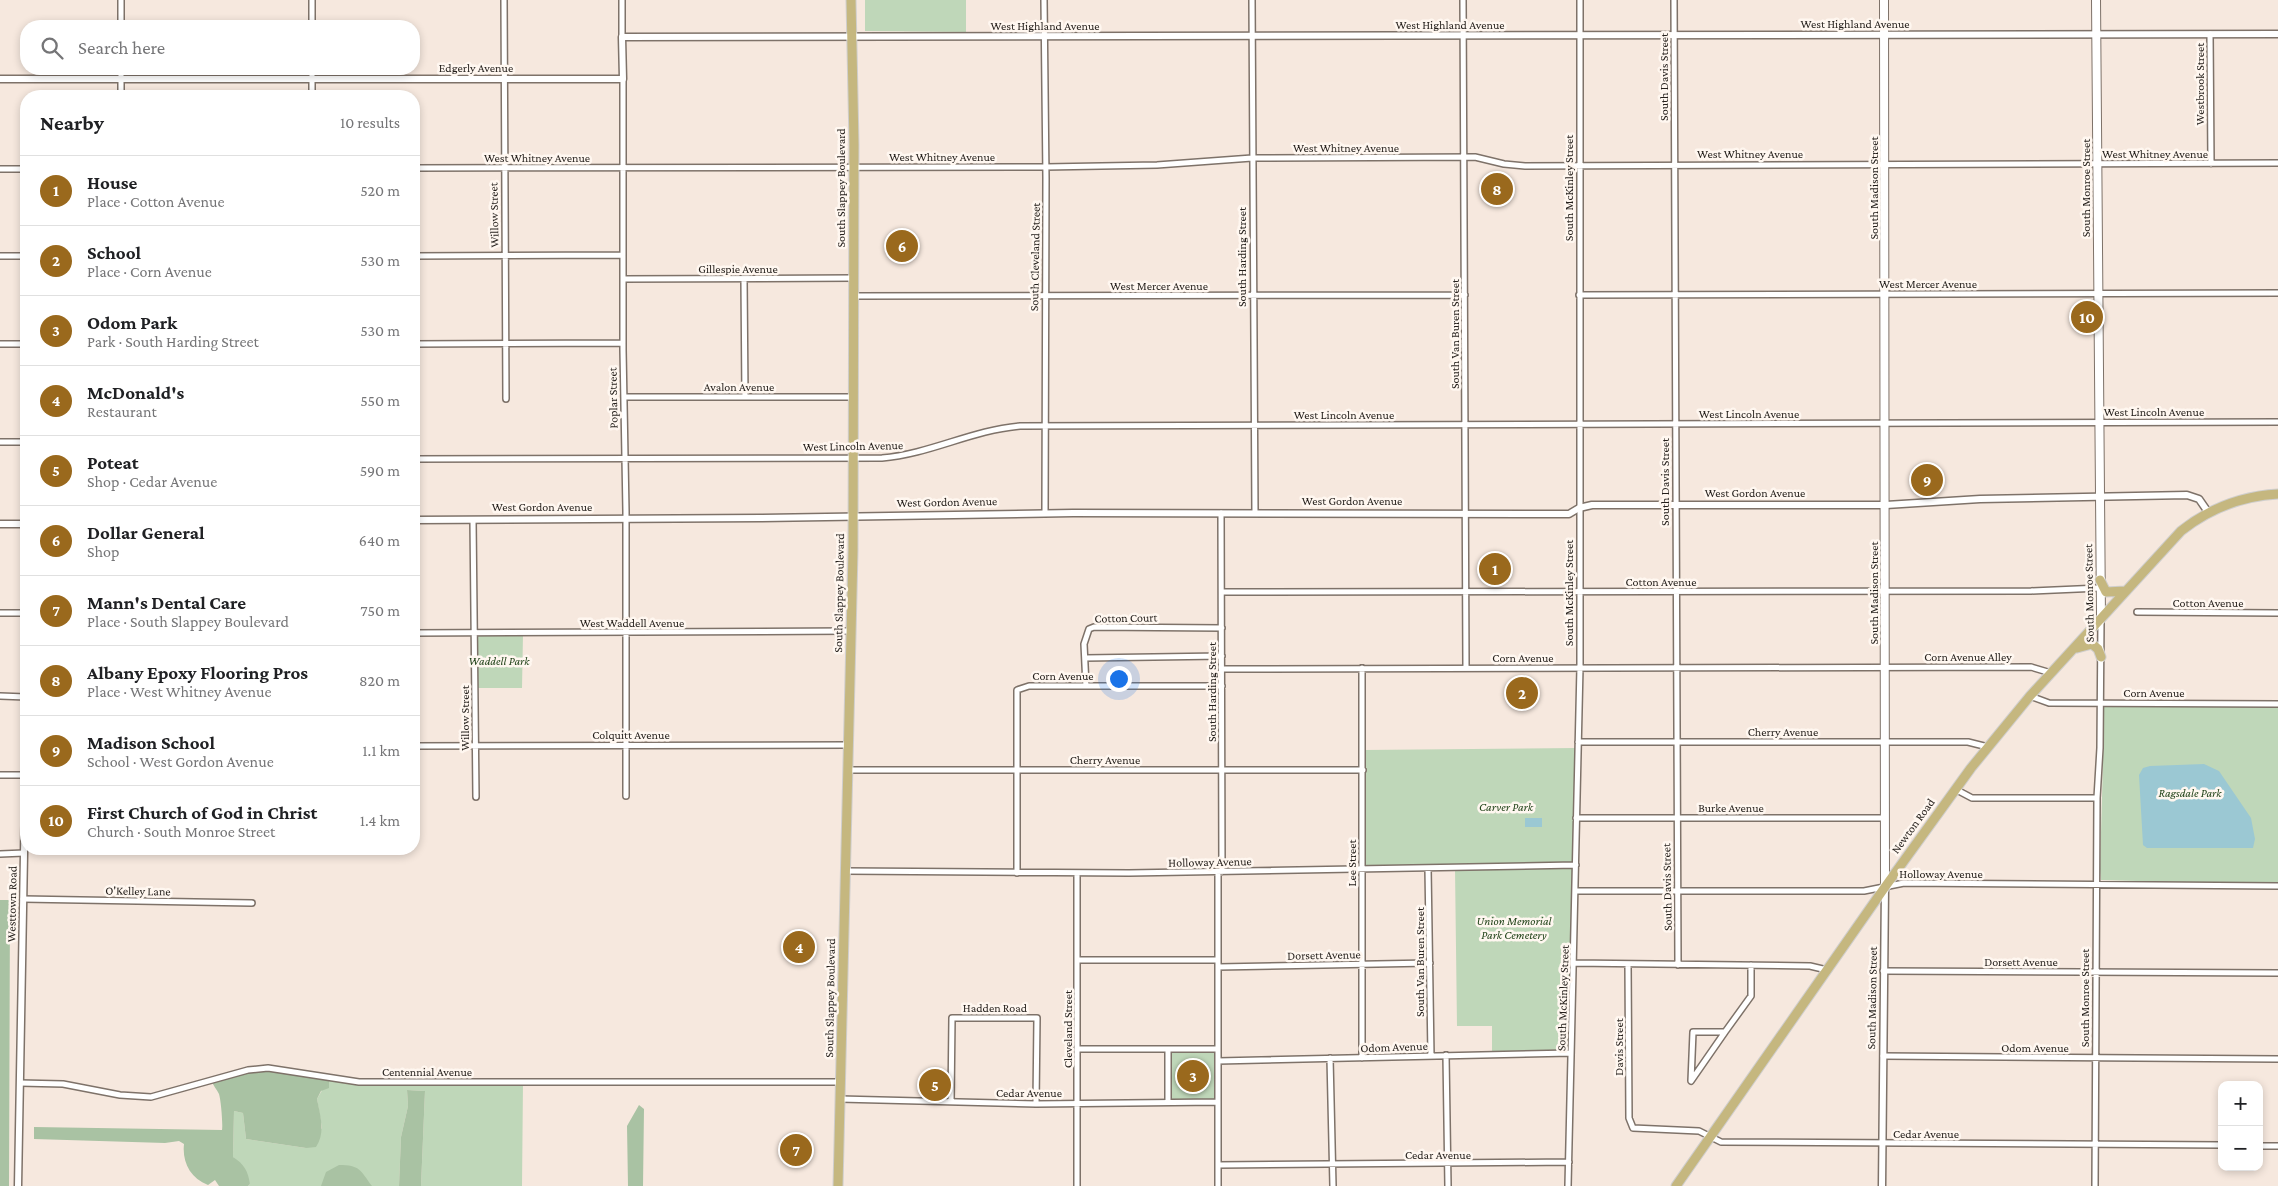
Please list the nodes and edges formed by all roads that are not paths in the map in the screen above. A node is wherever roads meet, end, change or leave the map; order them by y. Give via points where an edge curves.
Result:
1 (121, 0) edge
2 (312, 0) edge
3 (504, 0) edge
4 (622, 0) edge
5 (851, 0) edge
6 (1044, 0) edge
7 (1252, 0) edge
8 (1464, 0) edge
9 (1580, 0) edge
10 (1674, 0) edge
11 (1884, 0) edge
12 (2096, 0) edge
13 (121, 20) edge
14 (312, 20) edge
15 (2097, 34) junction
16 (2210, 34) junction
17 (2278, 34) edge
18 (1674, 35) junction
19 (1884, 35) junction
20 (1252, 36) junction
21 (1464, 36) junction
22 (1579, 36) junction
23 (622, 37) junction
24 (1044, 37) junction
25 (852, 38) junction
26 (121, 75) edge
27 (313, 75) edge
28 (0, 79) edge
29 (121, 79) junction
30 (313, 79) junction
31 (505, 79) junction
32 (623, 79) junction
33 (121, 90) edge
34 (312, 90) edge
35 (1465, 157) junction
36 (1252, 158) junction
37 (2278, 163) edge
38 (1674, 164) junction
39 (1885, 164) junction
40 (2097, 164) junction
41 (2211, 164) junction
42 (1578, 165) junction
43 (1046, 167) junction
44 (0, 168) edge
45 (20, 168) edge
46 (420, 168) edge
47 (504, 168) junction
48 (623, 168) junction
49 (854, 168) junction
50 (623, 255) junction
51 (0, 256) edge
52 (20, 256) edge
53 (420, 256) edge
54 (505, 256) junction
55 (854, 278) junction
56 (623, 279) junction
57 (744, 279) junction
58 (2278, 292) edge
59 (1465, 294) junction
60 (1885, 294) junction
61 (2098, 294) junction
62 (1579, 295) junction
63 (1675, 295) junction
64 (854, 296) junction
65 (1045, 296) junction
66 (1252, 296) junction
67 (623, 343) junction
68 (0, 344) edge
69 (20, 344) edge
70 (420, 344) edge
71 (506, 344) junction
72 (624, 397) junction
73 (745, 397) junction
74 (854, 397) junction
75 (506, 399) dead end
76 (2099, 422) junction
77 (2278, 422) edge
78 (1886, 423) junction
79 (1465, 424) junction
80 (1578, 424) junction
81 (1675, 424) junction
82 (1253, 425) junction
83 (1044, 426) junction
84 (0, 442) edge
85 (20, 442) edge
86 (420, 458) edge
87 (625, 458) junction
88 (854, 458) junction
89 (2278, 494) edge
90 (2099, 497) junction
91 (1886, 505) junction
92 (1675, 506) junction
93 (1579, 508) junction
94 (2208, 512) junction
95 (1044, 513) junction
96 (1221, 513) junction
97 (1255, 514) junction
98 (1466, 514) junction
99 (853, 516) junction
100 (626, 519) junction
101 (420, 520) edge
102 (473, 520) junction
103 (0, 524) edge
104 (20, 524) edge
105 (2100, 584) junction
106 (1885, 591) junction
107 (2125, 591) junction
108 (1222, 592) junction
109 (1466, 592) junction
110 (1579, 592) junction
111 (1676, 592) junction
112 (2137, 612) dead end
113 (0, 613) edge
114 (20, 613) edge
115 (2278, 613) edge
116 (2101, 618) junction
117 (1222, 628) junction
118 (851, 630) junction
119 (420, 633) edge
120 (476, 633) junction
121 (626, 633) junction
122 (2072, 650) junction
123 (1222, 656) junction
124 (2101, 657) junction
125 (1085, 658) junction
126 (1580, 667) junction
127 (1676, 667) junction
128 (1884, 667) junction
129 (1362, 668) junction
130 (1466, 668) junction
131 (1222, 669) junction
132 (2051, 673) junction
133 (1086, 686) junction
134 (1222, 686) junction
135 (0, 696) edge
136 (2030, 696) junction
137 (20, 698) edge
138 (2100, 702) junction
139 (2278, 704) edge
140 (1885, 741) junction
141 (1578, 742) junction
142 (1677, 742) junction
143 (626, 745) junction
144 (848, 745) junction
145 (420, 746) edge
146 (476, 746) junction
147 (1988, 747) junction
148 (847, 770) junction
149 (1017, 770) junction
150 (1222, 770) junction
151 (1362, 770) junction
152 (0, 775) edge
153 (20, 775) edge
154 (1955, 789) junction
155 (626, 796) dead end
156 (476, 797) dead end
157 (2096, 798) junction
158 (1576, 818) junction
159 (1677, 818) junction
160 (1885, 818) junction
161 (20, 853) edge
162 (0, 854) edge
163 (24, 855) edge
164 (1576, 865) junction
165 (1428, 868) junction
166 (1362, 869) junction
167 (845, 871) junction
168 (1220, 872) junction
169 (1018, 873) junction
170 (1077, 873) junction
171 (2097, 885) junction
172 (2278, 886) edge
173 (1885, 887) junction
174 (1677, 890) junction
175 (1575, 891) junction
176 (24, 899) junction
177 (252, 903) dead end
178 (1078, 960) junction
179 (1218, 960) junction
180 (1430, 963) junction
181 (1574, 964) junction
182 (1628, 964) junction
183 (1362, 965) junction
184 (1678, 965) junction
185 (1751, 965) junction
186 (1218, 967) junction
187 (1827, 970) junction
188 (1883, 971) junction
189 (2096, 972) junction
190 (2278, 973) edge
191 (1725, 1032) junction
192 (1078, 1049) junction
193 (1168, 1049) junction
194 (1218, 1049) junction
195 (1571, 1053) junction
196 (1446, 1055) junction
197 (1431, 1056) junction
198 (1883, 1056) junction
199 (1330, 1058) junction
200 (1362, 1058) junction
201 (2096, 1058) junction
202 (2278, 1059) edge
203 (1218, 1061) junction
204 (840, 1082) junction
205 (20, 1083) junction
206 (840, 1099) junction
207 (952, 1102) junction
208 (1168, 1102) junction
209 (1218, 1102) junction
210 (1077, 1103) junction
211 (1036, 1104) junction
212 (1633, 1128) joint
213 (1710, 1137) junction
214 (1882, 1143) junction
215 (2095, 1145) junction
216 (2218, 1146) edge
217 (2263, 1146) edge
218 (2278, 1146) edge
219 (1569, 1162) junction
220 (1218, 1165) junction
221 (1333, 1165) junction
222 (1448, 1165) junction
223 (18, 1186) edge
224 (838, 1186) edge
225 (1077, 1186) edge
226 (1218, 1186) edge
227 (1333, 1186) edge
228 (1448, 1186) edge
229 (1568, 1186) edge
230 (1676, 1186) edge
231 (1882, 1186) edge
232 (2095, 1186) edge

1 - 13 street
2 - 14 street
3 - 31 street, Willow Street
4 - 23 street, Poplar Street
5 - 25 main road, South Slappey Boulevard
6 - 24 street, South Cleveland Street
7 - 20 street, South Harding Street
8 - 21 street, South Van Buren Street
9 - 22 street, South McKinley Street
10 - 18 street, South Davis Street
11 - 19 main road, South Madison Street
12 - 15 main road, South Monroe Street
15 - 16 street, West Highland Avenue
15 - 19 street, West Highland Avenue
15 - 40 main road, South Monroe Street
16 - 17 street, West Highland Avenue
16 - 41 street, Westbrook Street
18 - 19 street, West Highland Avenue
18 - 22 street, West Highland Avenue
18 - 38 street, South Davis Street
19 - 39 main road, South Madison Street
20 - 21 street, West Highland Avenue
20 - 24 street, West Highland Avenue
20 - 36 street, South Harding Street
21 - 22 street, West Highland Avenue
21 - 35 street, South Van Buren Street
22 - 42 street, South McKinley Street
23 - 25 street, West Highland Avenue
23 - 32 street, Poplar Street
24 - 25 street, West Highland Avenue
24 - 43 street, South Cleveland Street
25 - 49 main road, South Slappey Boulevard
26 - 29 street
27 - 30 street
28 - 29 street, Edgerly Avenue
29 - 30 street, Edgerly Avenue
29 - 33 street
30 - 31 street, Edgerly Avenue
30 - 34 street
31 - 32 street, Edgerly Avenue
31 - 47 street, Willow Street
32 - 48 street, Poplar Street
35 - 36 street, West Whitney Avenue
35 - 42 street, West Whitney Avenue via 1511,165
35 - 59 street, South Van Buren Street
36 - 43 street, West Whitney Avenue via 1157,165
36 - 66 street, South Harding Street
37 - 41 street, West Whitney Avenue
38 - 39 street, West Whitney Avenue
38 - 42 street, West Whitney Avenue
38 - 63 street, South Davis Street
39 - 40 street, West Whitney Avenue
39 - 60 main road, South Madison Street
40 - 41 street, West Whitney Avenue
40 - 61 main road, South Monroe Street
42 - 62 street, South McKinley Street
43 - 49 street, West Whitney Avenue
43 - 65 street, South Cleveland Street
44 - 45 street
46 - 47 street, West Whitney Avenue
47 - 48 street, West Whitney Avenue
47 - 54 street, Willow Street
48 - 49 street, West Whitney Avenue
48 - 50 street, Poplar Street
49 - 55 main road, South Slappey Boulevard
50 - 54 street
50 - 56 street, Poplar Street
51 - 52 street
53 - 54 street
54 - 71 street, Willow Street
55 - 57 street, Gillespie Avenue
55 - 64 main road, South Slappey Boulevard
56 - 57 street, Gillespie Avenue
56 - 67 street, Poplar Street
57 - 73 street
58 - 61 street, West Mercer Avenue
59 - 66 street, West Mercer Avenue
59 - 79 street, South Van Buren Street
60 - 61 street, West Mercer Avenue
60 - 63 street, West Mercer Avenue
60 - 78 main road, South Madison Street
61 - 76 main road, South Monroe Street
62 - 63 street, West Mercer Avenue
62 - 80 street, South McKinley Street
63 - 81 street, South Davis Street
64 - 65 street, West Mercer Avenue
64 - 74 main road, South Slappey Boulevard
65 - 66 street, West Mercer Avenue
65 - 83 street, South Cleveland Street
66 - 82 street, South Harding Street
67 - 71 street
67 - 72 street, Poplar Street
68 - 69 street
70 - 71 street
71 - 75 street, Willow Street
72 - 73 street, Avalon Avenue
72 - 87 street, Poplar Street
73 - 74 street, Avalon Avenue
74 - 88 main road, South Slappey Boulevard
76 - 77 street, West Lincoln Avenue
76 - 78 street, West Lincoln Avenue
76 - 90 main road, South Monroe Street
78 - 81 street, West Lincoln Avenue
78 - 91 main road, South Madison Street
79 - 80 street, West Lincoln Avenue
79 - 82 street, West Lincoln Avenue
79 - 98 street, South Van Buren Street
80 - 81 street, West Lincoln Avenue
80 - 93 street, South McKinley Street
81 - 92 street, South Davis Street
82 - 83 street, West Lincoln Avenue
82 - 97 street, South Harding Street
83 - 88 street, West Lincoln Avenue via 1000,428 915,454
83 - 95 street, South Cleveland Street
84 - 85 street
86 - 87 street, West Lincoln Avenue
87 - 88 street, West Lincoln Avenue
87 - 100 street, Poplar Street
88 - 99 main road, South Slappey Boulevard
89 - 94 main road via 2243,499
90 - 91 street, West Gordon Avenue
90 - 94 street, West Gordon Avenue via 2187,495 2199,499
90 - 105 main road, South Monroe Street
91 - 92 street, West Gordon Avenue
91 - 106 main road, South Madison Street
92 - 93 street, West Gordon Avenue via 1592,505
92 - 111 street, South Davis Street
93 - 98 street, West Gordon Avenue via 1569,514
93 - 110 street, South McKinley Street
94 - 107 main road, Newton Road via 2175,536
95 - 96 street, West Gordon Avenue
95 - 99 street, West Gordon Avenue
96 - 97 street, West Gordon Avenue
96 - 108 street, South Harding Street
97 - 98 street, West Gordon Avenue
98 - 109 street, South Van Buren Street
99 - 100 street, West Gordon Avenue
99 - 118 main road, South Slappey Boulevard
100 - 102 street, West Gordon Avenue
100 - 121 street, Poplar Street
101 - 102 street, West Gordon Avenue
102 - 120 street, Willow Street
103 - 104 street
105 - 106 street, Cotton Avenue via 2031,591
105 - 107 main road via 2106,592
105 - 116 main road, South Monroe Street
106 - 111 street, Cotton Avenue
106 - 128 main road, South Madison Street
107 - 116 main road, Newton Road
108 - 109 street, Cotton Avenue
108 - 117 street, South Harding Street
109 - 110 street, Cotton Avenue
109 - 130 street, South Van Buren Street
110 - 111 street, Cotton Avenue
110 - 126 street, South McKinley Street
111 - 127 street, South Davis Street
112 - 115 street, Cotton Avenue
113 - 114 street
116 - 122 main road, Newton Road
116 - 124 street, South Monroe Street
117 - 123 street, South Harding Street
117 - 125 street, Cotton Court via 1094,627 1086,634
118 - 121 street, West Waddell Avenue
118 - 144 main road, South Slappey Boulevard
119 - 120 street, West Waddell Avenue
120 - 121 street, West Waddell Avenue
120 - 146 street, Willow Street
121 - 143 street, Poplar Street
122 - 124 main road via 2092,644
122 - 132 main road, Newton Road
123 - 125 street
123 - 131 street, South Harding Street
124 - 138 street, South Monroe Street
125 - 133 street, Cotton Court
126 - 127 street, Corn Avenue
126 - 130 street, Corn Avenue
126 - 141 street, South McKinley Street
127 - 128 street, Corn Avenue
127 - 142 street, South Davis Street
128 - 132 street, Corn Avenue Alley via 2031,667
128 - 140 main road, South Madison Street
129 - 130 street, Corn Avenue
129 - 131 street, Corn Avenue
129 - 151 street, Lee Street
131 - 134 street, South Harding Street
132 - 136 main road, Newton Road
133 - 134 street, Corn Avenue
133 - 149 street, Corn Avenue via 1023,686 1017,690
134 - 150 street, South Harding Street
135 - 137 street
136 - 138 street, Corn Avenue via 2049,703
136 - 147 main road, Newton Road
138 - 139 street, Corn Avenue
138 - 157 street, South Monroe Street
140 - 142 street, Cherry Avenue
140 - 147 street, Cherry Avenue via 1968,742
140 - 160 main road, South Madison Street
141 - 142 street, Cherry Avenue
141 - 158 street, South McKinley Street
142 - 159 street, South Davis Street
143 - 144 street, Colquitt Avenue
143 - 146 street, Colquitt Avenue
143 - 155 street, Poplar Street
144 - 148 main road, South Slappey Boulevard
145 - 146 street, Colquitt Avenue
146 - 156 street, Willow Street
147 - 154 main road, Newton Road
148 - 149 street, Cherry Avenue
148 - 167 main road, South Slappey Boulevard
149 - 150 street, Cherry Avenue
149 - 169 street
150 - 151 street, Cherry Avenue
150 - 168 street, South Harding Street
151 - 166 street, Lee Street
152 - 153 street
154 - 157 street via 1972,798
154 - 173 main road, Newton Road
157 - 171 street, South Monroe Street
158 - 159 street, Burke Avenue
158 - 164 street, South McKinley Street
159 - 160 street, Burke Avenue
159 - 174 street, South Davis Street
160 - 173 main road, South Madison Street
161 - 162 street
163 - 176 street, Westtown Road
164 - 165 street, Holloway Avenue
164 - 175 street, South McKinley Street
165 - 166 street, Holloway Avenue
165 - 180 street, South Van Buren Street
166 - 168 street, Holloway Avenue
166 - 183 street, Lee Street
167 - 169 street, Holloway Avenue
167 - 204 main road, South Slappey Boulevard
168 - 170 street, Holloway Avenue
168 - 179 street, South Harding Street
169 - 170 street, Holloway Avenue
170 - 178 street, Cleveland Street
171 - 172 street, Holloway Avenue
171 - 173 street, Holloway Avenue via 1904,883
171 - 189 street, South Monroe Street
173 - 174 street, Holloway Avenue via 1864,891
173 - 187 main road, Newton Road
173 - 188 street, South Madison Street
174 - 175 street, Holloway Avenue
174 - 184 street, South Davis Street
175 - 181 street, South McKinley Street
176 - 177 street, O'Kelley Lane
176 - 205 street, Westtown Road
178 - 179 street
178 - 192 street, Cleveland Street
179 - 186 street, South Harding Street
180 - 183 street, Dorsett Avenue
180 - 197 street, South Van Buren Street
181 - 182 street
181 - 195 street, South McKinley Street
182 - 184 street
182 - 212 street, Davis Street via 1629,1118
183 - 186 street, Dorsett Avenue
183 - 200 street, Lee Street
184 - 185 street
185 - 187 street via 1810,966
185 - 191 street via 1751,996
186 - 194 street, South Harding Street
187 - 213 main road, Newton Road
188 - 189 street, Dorsett Avenue
188 - 198 street, South Madison Street
189 - 190 street, Dorsett Avenue
189 - 201 street, South Monroe Street
191 - 191 street via 1709,1054 1690,1081 1693,1032
192 - 193 street
192 - 210 street, Cleveland Street
193 - 194 street
193 - 208 street
194 - 203 street, South Harding Street
195 - 196 street, Odom Avenue
195 - 219 street, South McKinley Street
196 - 197 street, Odom Avenue
196 - 222 street
197 - 200 street, Odom Avenue
198 - 201 street, Odom Avenue
198 - 214 street, South Madison Street
199 - 200 street, Odom Avenue
199 - 203 street, Odom Avenue
199 - 221 street
201 - 202 street, Odom Avenue
201 - 215 street, South Monroe Street
203 - 209 street, South Harding Street
204 - 205 street, Centennial Avenue via 359,1082 268,1068 248,1070 151,1097 120,1095 63,1084
204 - 206 main road, South Slappey Boulevard
205 - 223 street, Westtown Road
206 - 207 street, Cedar Avenue
206 - 224 main road, South Slappey Boulevard
207 - 211 street, Cedar Avenue
207 - 211 street, Hadden Road via 952,1018 1037,1018
208 - 209 street, Cedar Avenue
208 - 210 street, Cedar Avenue
209 - 220 street, South Harding Street
210 - 211 street, Cedar Avenue
210 - 225 street, Cleveland Street
212 - 213 street, Cedar Avenue via 1699,1131
213 - 214 street, Cedar Avenue via 1721,1142
213 - 230 main road, Newton Road
214 - 215 street, Cedar Avenue
214 - 231 street, South Madison Street
215 - 216 street, Cedar Avenue
215 - 232 street, South Monroe Street
217 - 218 street
219 - 222 street, Cedar Avenue
219 - 229 street, South McKinley Street
220 - 221 street, Cedar Avenue
220 - 226 street, South Harding Street
221 - 222 street, Cedar Avenue
221 - 227 street
222 - 228 street

